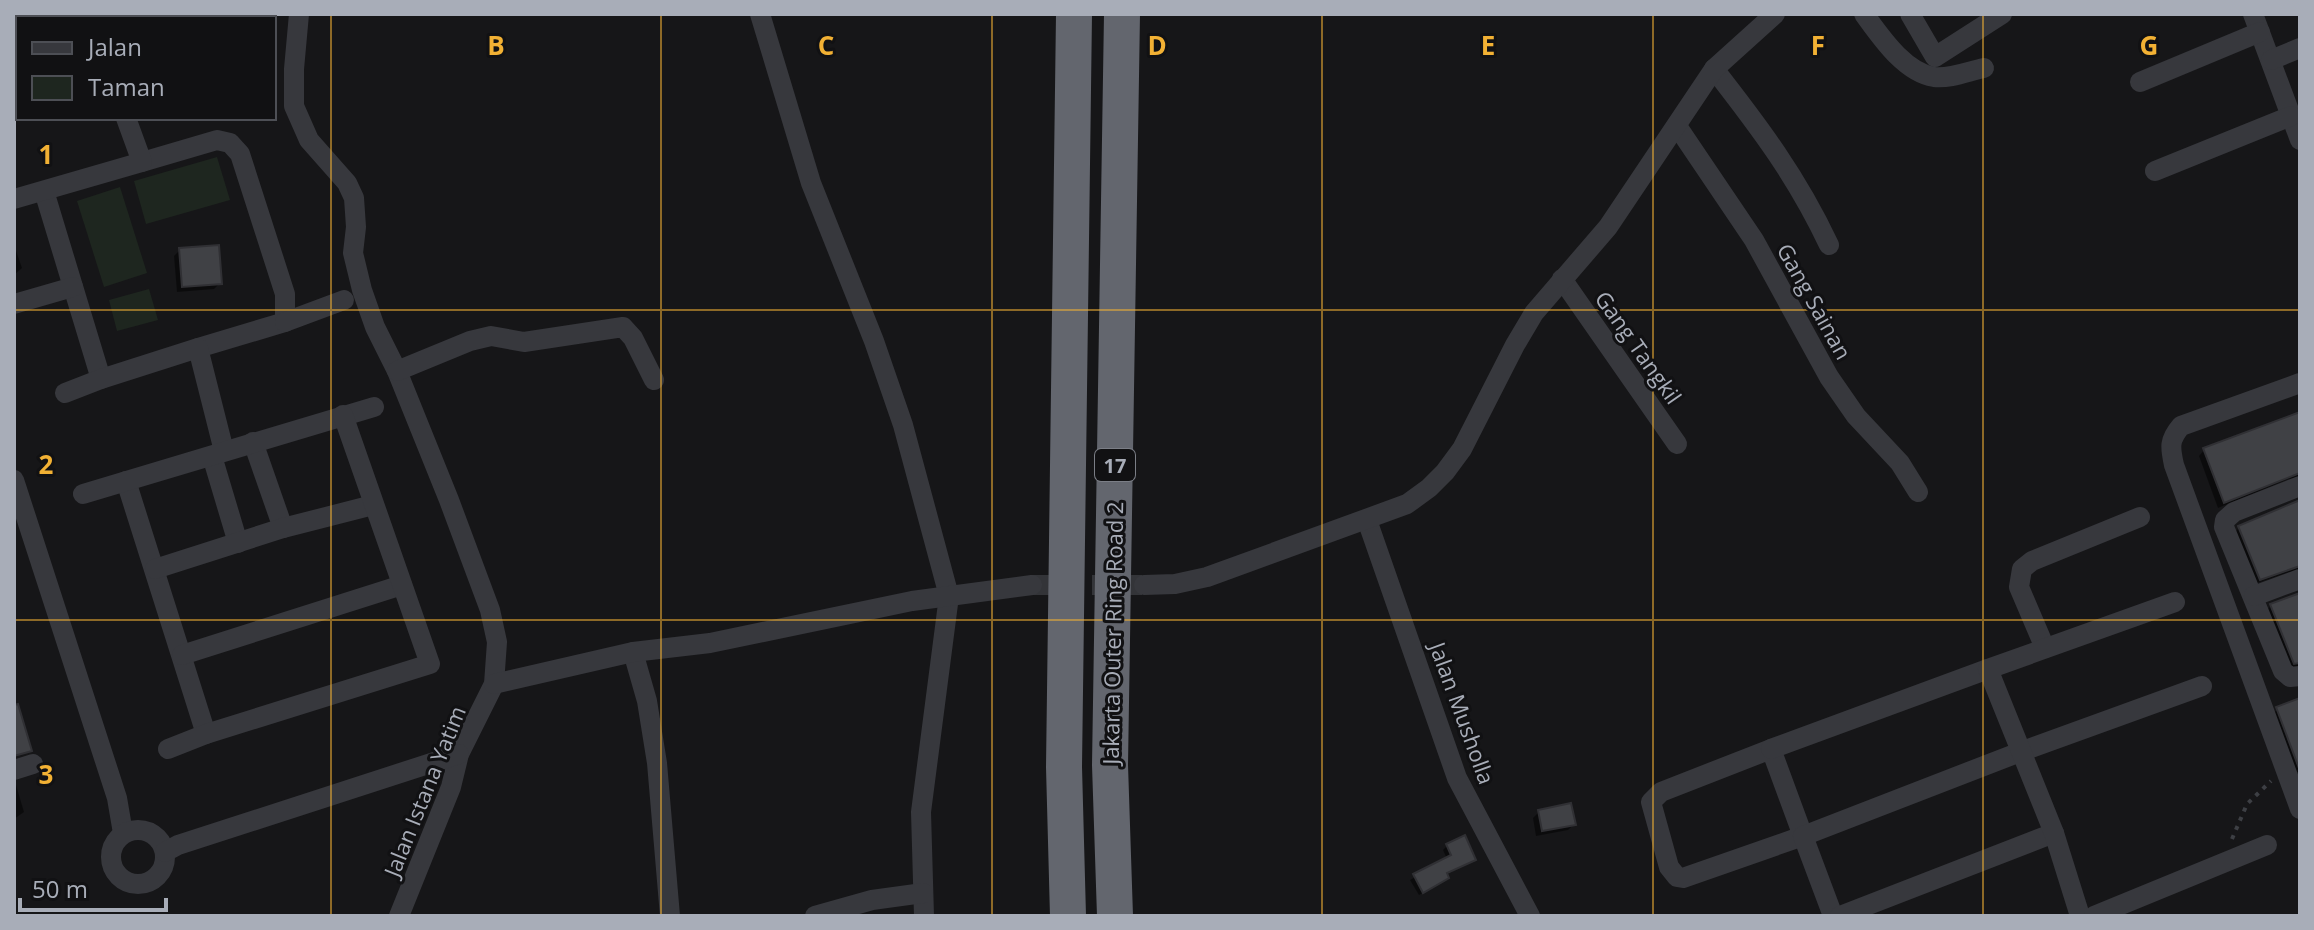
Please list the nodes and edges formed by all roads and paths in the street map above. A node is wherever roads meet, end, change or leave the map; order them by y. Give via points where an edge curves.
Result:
1 (299, 14) edge
2 (760, 14) edge
3 (1074, 14) edge
4 (1122, 14) edge
5 (1775, 14) edge
6 (1864, 14) edge
7 (1910, 14) edge
8 (2002, 14) edge
9 (2257, 23) edge
10 (2300, 48) edge
11 (2271, 60) junction
12 (1984, 68) dead end
13 (1714, 69) junction
14 (2140, 82) dead end
15 (2291, 116) junction
16 (127, 120) edge
17 (1677, 126) junction
18 (2300, 140) edge
19 (142, 162) junction
20 (2155, 171) dead end
21 (44, 191) junction
22 (14, 199) edge
23 (1829, 245) dead end
24 (1562, 279) junction
25 (73, 287) junction
26 (344, 300) dead end
27 (14, 304) edge
28 (285, 322) junction
29 (198, 348) junction
30 (397, 371) junction
31 (101, 379) junction
32 (654, 380) dead end
33 (2300, 383) edge
34 (65, 393) dead end
35 (374, 407) dead end
36 (343, 415) junction
37 (253, 442) junction
38 (1677, 444) dead end
39 (218, 454) junction
40 (14, 480) edge
41 (126, 481) junction
42 (2300, 486) edge
43 (1918, 492) dead end
44 (83, 494) dead end
45 (373, 505) junction
46 (2140, 517) dead end
47 (1367, 520) junction
48 (283, 528) junction
49 (238, 543) junction
50 (155, 569) junction
51 (2300, 579) edge
52 (402, 585) junction
53 (1032, 585) tunnel mouth
54 (1144, 585) tunnel mouth
55 (949, 596) junction
56 (2254, 596) junction
57 (2175, 602) dead end
58 (2045, 648) junction
59 (633, 652) junction
60 (182, 655) junction
61 (1988, 669) junction
62 (2300, 676) edge
63 (494, 684) junction
64 (2202, 686) dead end
65 (206, 734) junction
66 (168, 749) dead end
67 (1771, 749) junction
68 (2020, 752) junction
69 (459, 754) junction
70 (2293, 778) edge
71 (2300, 809) edge
72 (123, 833) junction
73 (2054, 833) junction
74 (1803, 836) junction
75 (2267, 845) dead end
76 (165, 852) junction
77 (2223, 863) junction
78 (923, 893) junction
79 (399, 916) edge
80 (670, 916) edge
81 (815, 916) edge
82 (924, 916) edge
83 (1068, 916) edge
84 (1115, 916) edge
85 (1530, 916) edge
86 (1833, 916) edge
87 (1840, 916) edge
88 (2080, 916) edge
89 (2094, 916) edge

1 - 30 street via 294,106 309,140 354,198 353,253 375,327
2 - 55 street via 811,183 903,425
3 - 83 highway, Jakarta Outer Ring Road 2 / 17 via 1064,767
4 - 84 highway, Jakarta Outer Ring Road 2 / 17 via 1110,765
5 - 13 street
6 - 12 street via 1906,62 1933,77
7 - 8 street via 1935,57
9 - 11 street
9 - 14 street
10 - 11 street
11 - 15 street
13 - 17 street
13 - 23 street via 1784,163
15 - 18 street
15 - 20 street
16 - 19 street
17 - 24 street via 1608,227
17 - 43 street, Gang Sainan via 1754,240 1829,377
19 - 21 street
19 - 28 street via 217,140 235,147 285,294
21 - 22 street
21 - 25 street
24 - 38 street, Gang Tangkil
24 - 47 street via 1534,313 1445,472 1407,504
25 - 27 street
25 - 31 street
26 - 28 street
28 - 29 street
29 - 31 street
29 - 39 street
30 - 32 street via 491,336 524,342 623,327
30 - 63 street via 490,610 497,642
31 - 34 street
33 - 70 street via 2181,426 2170,447
35 - 36 street
36 - 37 street
36 - 45 street
37 - 39 street
37 - 48 street
39 - 41 street
39 - 49 street
40 - 72 street via 117,798
41 - 44 street
41 - 50 street
42 - 56 street via 2225,520
45 - 48 street
45 - 52 street
46 - 58 street via 2022,569 2019,587
47 - 54 street via 1207,577
47 - 85 street, Jalan Musholla via 1457,778
48 - 49 street
49 - 50 street
50 - 60 street
51 - 56 street
52 - 60 street
52 - 65 street via 430,664
53 - 55 street
55 - 59 street via 710,643
55 - 78 street via 921,812
56 - 62 street via 2283,671
57 - 58 street
58 - 61 street
59 - 63 street
59 - 80 street via 657,763
60 - 65 street
61 - 67 street
61 - 68 street
63 - 69 street, Jalan Istana Yatim
64 - 68 street
65 - 66 street
67 - 74 street
67 - 74 street via 1655,797 1651,805 1669,867 1683,878
68 - 73 street
68 - 74 street
69 - 76 street
69 - 79 street, Jalan Istana Yatim
70 - 71 street
70 - 77 path via 2247,804
72 - 76 street via 154,834
72 - 76 street via 110,862 114,872 132,884 153,880 165,863
73 - 87 street
73 - 88 street
74 - 86 street
75 - 77 street
77 - 89 street
78 - 81 street
78 - 82 street

